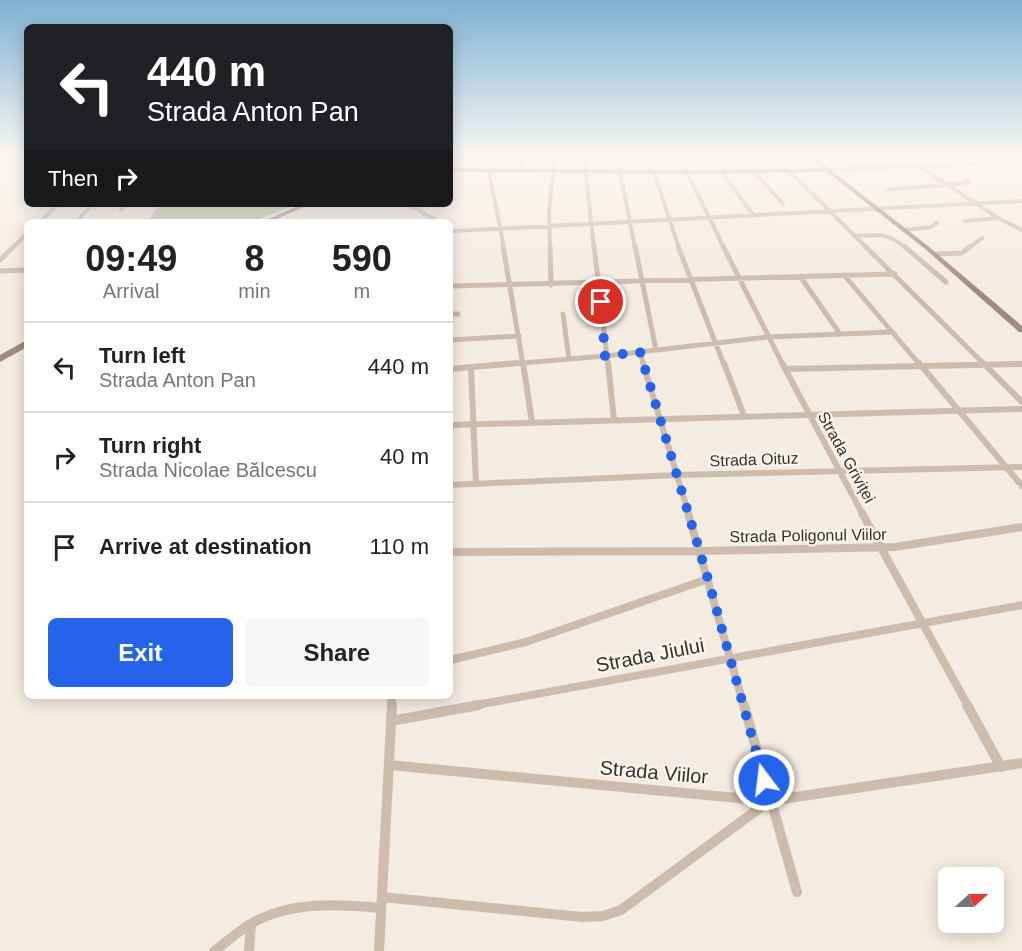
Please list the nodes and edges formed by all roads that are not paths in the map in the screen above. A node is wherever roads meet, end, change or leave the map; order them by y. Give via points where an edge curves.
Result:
1 (495, 200) edge
2 (551, 200) edge
3 (590, 200) edge
4 (626, 200) edge
5 (662, 200) edge
6 (700, 200) edge
7 (742, 200) edge
8 (780, 200) edge
9 (819, 200) edge
10 (867, 200) edge
11 (971, 200) edge
12 (1022, 201) edge
13 (975, 203) junction
14 (783, 204) dead end
15 (55, 207) edge
16 (90, 207) edge
17 (124, 207) edge
18 (161, 207) edge
19 (300, 207) edge
20 (413, 207) edge
21 (877, 208) junction
22 (121, 210) dead end
23 (830, 211) junction
24 (753, 216) junction
25 (708, 218) junction
26 (998, 218) junction
27 (43, 219) edge
28 (79, 219) edge
29 (151, 219) edge
30 (272, 219) edge
31 (434, 219) edge
32 (668, 220) junction
33 (965, 220) dead end
34 (630, 222) junction
35 (593, 223) junction
36 (937, 223) dead end
37 (549, 225) junction
38 (500, 228) junction
39 (904, 230) junction
40 (1022, 230) edge
41 (453, 232) edge
42 (856, 236) junction
43 (24, 237) edge
44 (982, 238) dead end
45 (935, 254) junction
46 (0, 260) edge
47 (24, 264) edge
48 (16, 270) junction
49 (24, 270) edge
50 (0, 271) edge
51 (895, 274) junction
52 (844, 275) junction
53 (800, 276) junction
54 (738, 279) junction
55 (692, 281) junction
56 (946, 282) dead end
57 (642, 283) junction
58 (600, 284) junction
59 (551, 285) junction
60 (453, 286) edge
61 (511, 286) junction
62 (453, 314) edge
63 (458, 314) dead end
64 (563, 314) dead end
65 (1022, 330) edge
66 (891, 333) junction
67 (840, 334) junction
68 (519, 336) junction
69 (769, 337) junction
70 (453, 340) edge
71 (716, 344) junction
72 (24, 345) edge
73 (656, 350) junction
74 (640, 352) junction
75 (605, 356) junction
76 (0, 359) edge
77 (569, 359) junction
78 (523, 364) junction
79 (1022, 364) edge
80 (984, 365) junction
81 (920, 366) junction
82 (471, 368) junction
83 (453, 369) edge
84 (785, 369) junction
85 (1022, 402) edge
86 (1022, 409) edge
87 (957, 411) junction
88 (808, 414) junction
89 (744, 416) junction
90 (660, 418) junction
91 (614, 420) junction
92 (532, 422) junction
93 (453, 424) edge
94 (474, 424) junction
95 (1022, 467) edge
96 (1005, 468) junction
97 (839, 471) junction
98 (677, 475) junction
99 (476, 484) junction
100 (453, 485) edge
101 (1022, 486) edge
102 (1022, 527) edge
103 (881, 547) junction
104 (700, 551) junction
105 (453, 552) edge
106 (708, 579) junction
107 (1022, 605) edge
108 (924, 624) junction
109 (731, 658) junction
110 (453, 659) edge
111 (392, 699) edge
112 (391, 721) junction
113 (1022, 763) edge
114 (389, 765) junction
115 (1000, 767) junction
116 (769, 801) junction
117 (797, 892) dead end
118 (382, 903) junction
119 (251, 924) junction
120 (214, 951) edge
121 (249, 951) edge
122 (379, 951) edge

1 - 38 street
2 - 37 street
3 - 35 street
4 - 34 street
5 - 32 street
6 - 25 street, Strada Griviței
7 - 24 street
8 - 14 street
9 - 23 street
10 - 21 street
11 - 13 street
12 - 13 street
13 - 21 street
13 - 26 street
15 - 27 street
16 - 28 street
17 - 22 street
18 - 29 street
19 - 30 street
20 - 31 street
21 - 23 street
21 - 39 street
23 - 24 street
23 - 42 street
24 - 25 street
25 - 32 street
25 - 54 street, Strada Griviței
26 - 33 street
26 - 40 street
32 - 34 street
32 - 55 street
34 - 35 street
34 - 57 street
35 - 37 street
35 - 58 street
36 - 39 street
37 - 38 street
37 - 59 street
38 - 41 street
38 - 61 street
39 - 45 street
42 - 51 street
42 - 56 street via 893,237
43 - 46 street
44 - 45 street via 964,252
45 - 65 street
47 - 48 street
48 - 49 street
48 - 50 street
51 - 52 street
51 - 80 street
52 - 53 street
52 - 66 street
53 - 54 street
53 - 67 street
54 - 55 street
54 - 69 street, Strada Griviței
55 - 57 street
55 - 71 street
57 - 58 street
57 - 73 street
58 - 59 street
58 - 75 street
59 - 61 street
60 - 61 street
61 - 68 street
62 - 63 street
64 - 77 street
66 - 67 street
66 - 81 street
67 - 69 street
68 - 70 street
68 - 78 street
69 - 71 street
69 - 84 street, Strada Griviței
71 - 73 street
71 - 89 street
72 - 76 street
73 - 74 street
74 - 75 street
74 - 90 street
75 - 77 street
75 - 91 street
77 - 78 street
78 - 82 street
78 - 92 street
79 - 80 street
80 - 81 street
80 - 85 street
81 - 84 street
81 - 87 street
82 - 83 street
82 - 94 street
84 - 88 street, Strada Griviței
86 - 87 street
87 - 88 street
87 - 96 street
88 - 89 street
88 - 97 street, Strada Griviței
89 - 90 street
90 - 91 street
90 - 98 street
91 - 92 street
92 - 94 street
93 - 94 street
94 - 99 street
95 - 96 street, Strada Oituz
96 - 97 street, Strada Oituz
96 - 101 street
97 - 98 street, Strada Oituz
97 - 103 street, Strada Griviței
98 - 99 street, Strada Oituz
98 - 104 street
99 - 100 street, Strada Oituz
102 - 103 street, Strada Poligonul Viilor
103 - 104 street, Strada Poligonul Viilor
103 - 108 street, Strada Griviței
104 - 105 street, Strada Poligonul Viilor
104 - 106 street
106 - 109 street
106 - 110 street via 526,642
107 - 108 street, Strada Jiului
108 - 109 street, Strada Jiului
108 - 115 street, Strada Griviței
109 - 112 street, Strada Jiului
109 - 116 street
111 - 112 street
112 - 114 street
113 - 115 street, Strada Viilor
114 - 116 street, Strada Viilor
114 - 118 street
115 - 116 street, Strada Viilor
116 - 117 street
116 - 118 street via 621,910 603,916
118 - 119 street via 298,906
118 - 122 street
119 - 120 street
119 - 121 street

